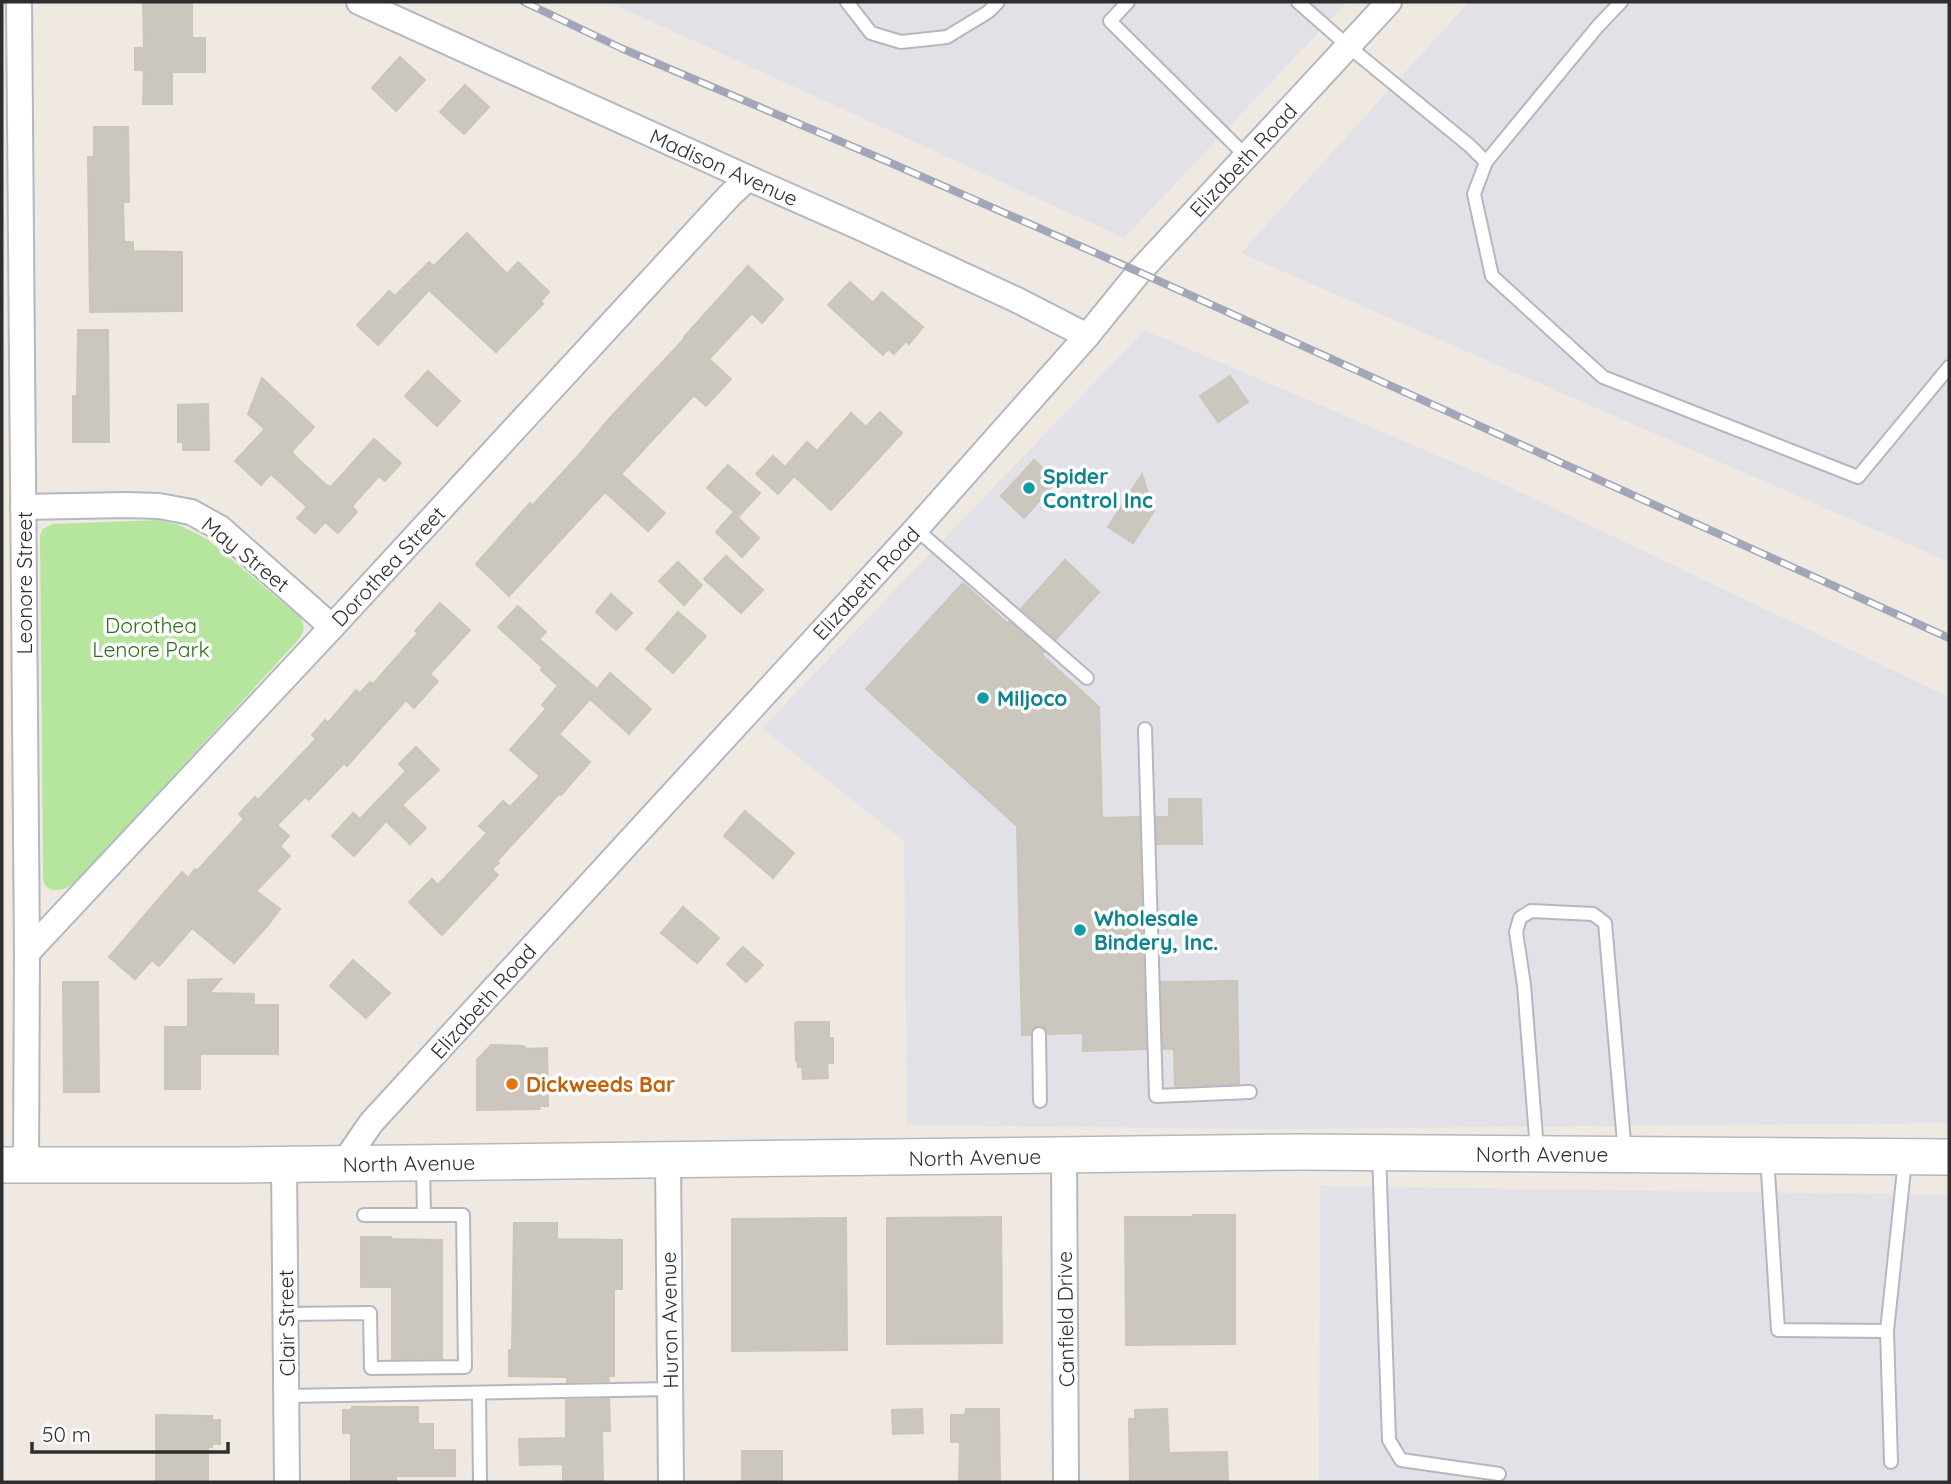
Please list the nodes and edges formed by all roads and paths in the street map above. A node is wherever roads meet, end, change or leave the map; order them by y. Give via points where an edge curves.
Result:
1 (19, 2) edge
2 (359, 2) edge
3 (847, 2) edge
4 (998, 2) edge
5 (1129, 2) edge
6 (1298, 2) edge
7 (1389, 2) edge
8 (1621, 2) edge
9 (1348, 46) junction
10 (1246, 156) junction
11 (1486, 162) junction
12 (748, 178) junction
13 (1087, 336) junction
14 (1949, 367) edge
15 (23, 507) junction
16 (916, 529) junction
17 (332, 627) junction
18 (1087, 677) dead end
19 (1145, 729) dead end
20 (27, 953) junction
21 (1039, 1034) dead end
22 (1250, 1092) dead end
23 (1040, 1101) dead end
24 (1379, 1153) junction
25 (1538, 1154) junction
26 (1625, 1155) junction
27 (1064, 1156) junction
28 (1767, 1156) junction
29 (1905, 1157) junction
30 (1949, 1157) edge
31 (668, 1159) junction
32 (422, 1163) junction
33 (284, 1164) junction
34 (343, 1164) junction
35 (14, 1165) edge
36 (364, 1215) dead end
37 (424, 1215) junction
38 (286, 1314) junction
39 (1887, 1331) junction
40 (670, 1389) junction
41 (479, 1393) junction
42 (287, 1396) junction
43 (1891, 1462) dead end
44 (1499, 1474) dead end
45 (287, 1482) edge
46 (480, 1482) edge
47 (671, 1482) edge
48 (1066, 1482) edge

1 - 15 street, Leonore Street
2 - 12 street, Madison Avenue
3 - 4 lane via 871,33 901,42 947,37
5 - 10 lane via 1110,21
6 - 9 lane
7 - 9 street, Elizabeth Road
8 - 11 lane
9 - 10 street, Elizabeth Road
9 - 11 lane
10 - 13 street, Elizabeth Road
11 - 14 lane via 1474,194 1492,276 1603,377 1858,478
12 - 13 street, Madison Avenue
12 - 17 street, Dorothea Street
13 - 16 street, Elizabeth Road
15 - 17 street, May Street via 159,506 191,512 220,528
15 - 20 street, Leonore Street
16 - 18 lane
16 - 34 street, Elizabeth Road via 371,1124
17 - 20 street, Dorothea Street
19 - 22 lane via 1156,1096
20 - 35 street, Leonore Street
21 - 23 lane
24 - 25 main road, North Avenue
24 - 27 main road, North Avenue
24 - 44 lane via 1389,1440 1401,1460
25 - 26 main road, North Avenue
25 - 26 lane via 1516,932 1520,918 1531,911 1593,914 1605,923
26 - 28 main road, North Avenue
27 - 31 main road, North Avenue
27 - 48 street, Canfield Drive
28 - 29 main road, North Avenue
28 - 39 lane via 1778,1330
29 - 30 main road, North Avenue
29 - 39 lane
31 - 32 main road, North Avenue
31 - 40 street, Huron Avenue
32 - 34 main road, North Avenue
32 - 37 lane
33 - 34 main road, North Avenue
33 - 35 main road, North Avenue
33 - 38 street, Clair Street
36 - 37 lane
37 - 38 lane via 463,1215 465,1367 371,1368 370,1313
38 - 42 street, Clair Street
39 - 43 lane
40 - 41 lane
40 - 47 street, Huron Avenue
41 - 42 lane
41 - 46 lane
42 - 45 street, Clair Street

